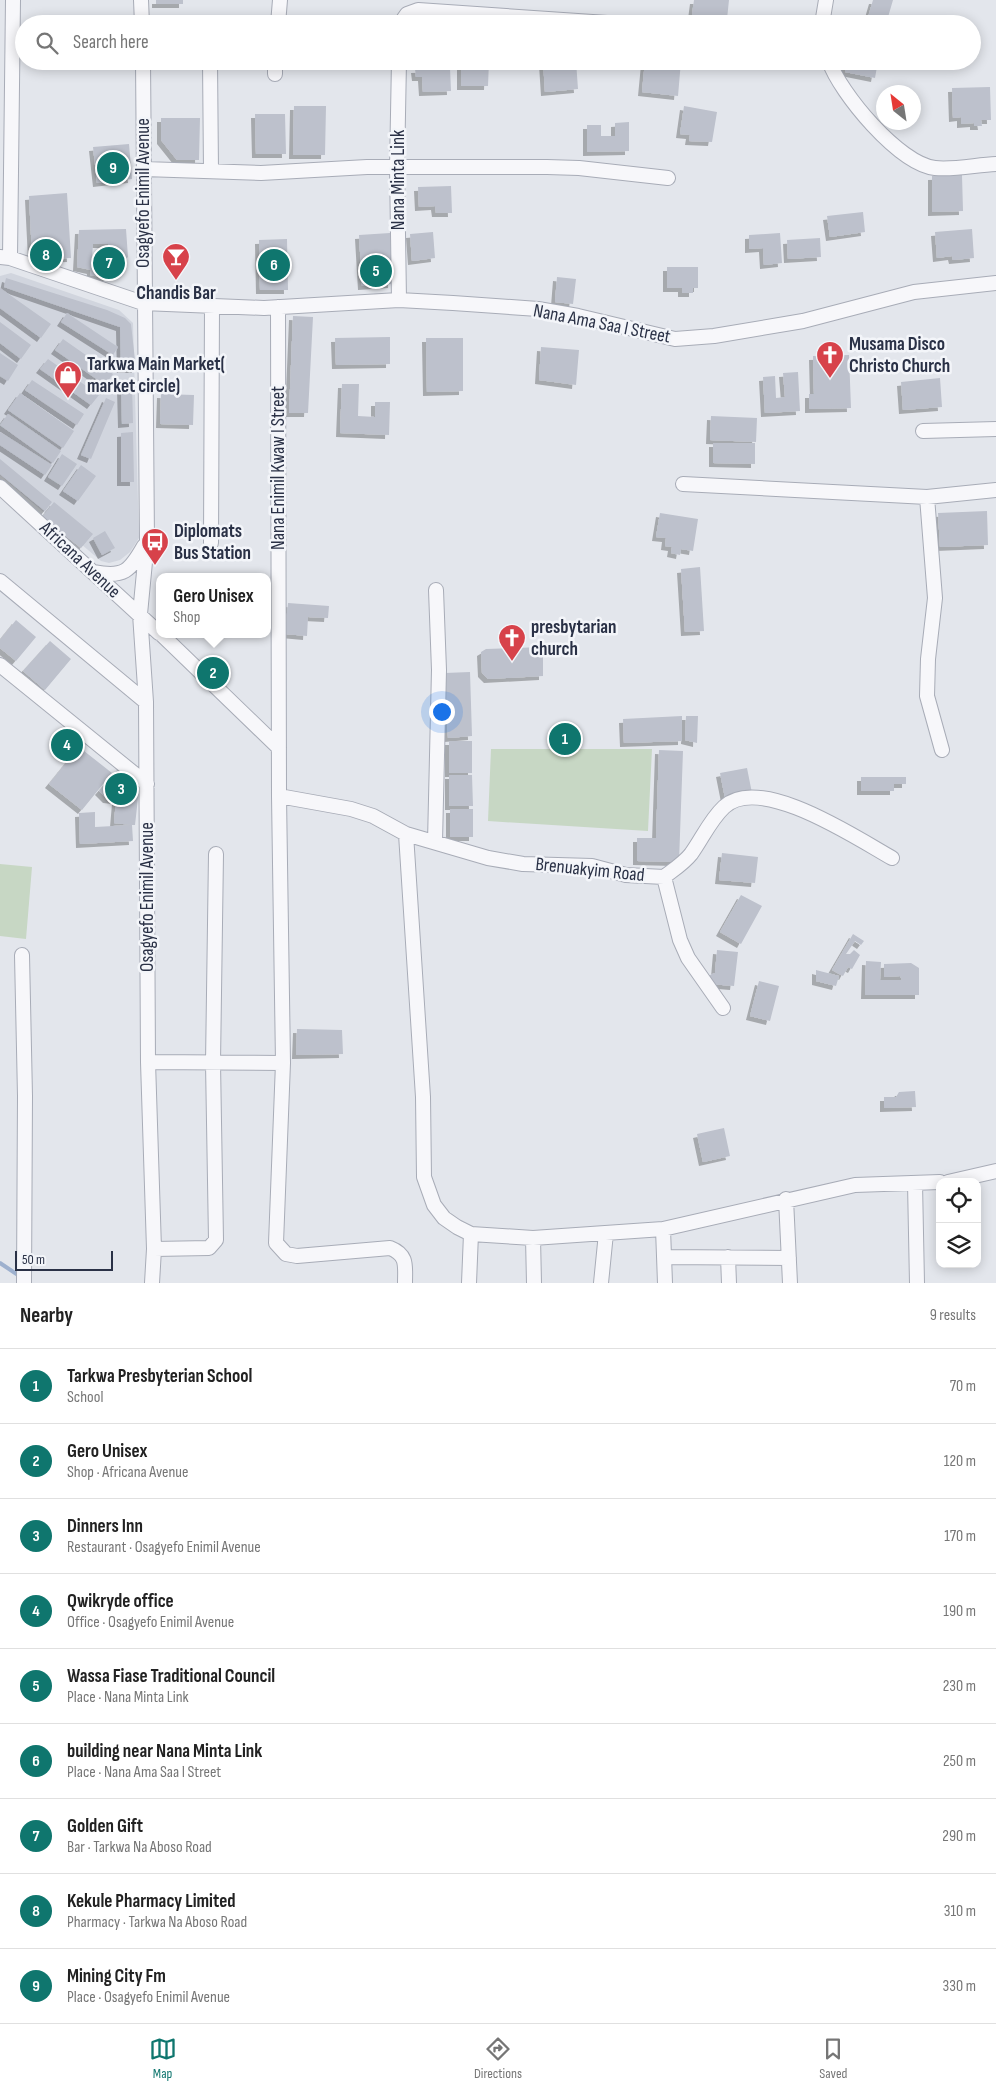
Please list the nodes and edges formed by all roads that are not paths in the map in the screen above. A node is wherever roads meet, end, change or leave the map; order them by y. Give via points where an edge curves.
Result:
1 (14, 0) edge
2 (142, 0) edge
3 (280, 0) edge
4 (826, 0) edge
5 (142, 15) edge
6 (279, 15) edge
7 (406, 15) edge
8 (491, 15) edge
9 (824, 15) edge
10 (142, 70) edge
11 (210, 70) edge
12 (400, 70) edge
13 (834, 70) edge
14 (996, 164) edge
15 (397, 167) junction
16 (144, 169) junction
17 (211, 170) junction
18 (668, 178) dead end
19 (5, 258) edge
20 (996, 283) edge
21 (399, 300) junction
22 (143, 303) junction
23 (212, 306) junction
24 (278, 307) junction
25 (996, 430) edge
26 (923, 431) dead end
27 (683, 484) dead end
28 (0, 487) edge
29 (996, 490) edge
30 (927, 497) junction
31 (147, 541) junction
32 (211, 543) dead end
33 (93, 571) junction
34 (0, 581) edge
35 (436, 590) dead end
36 (140, 614) junction
37 (156, 630) edge
38 (164, 638) edge
39 (0, 665) edge
40 (146, 702) junction
41 (280, 748) junction
42 (942, 750) dead end
43 (147, 784) junction
44 (279, 796) junction
45 (406, 834) junction
46 (435, 842) junction
47 (216, 854) dead end
48 (892, 858) dead end
49 (664, 876) junction
50 (22, 955) dead end
51 (723, 1008) dead end
52 (148, 1062) junction
53 (213, 1063) junction
54 (283, 1063) junction
55 (996, 1171) edge
56 (965, 1178) edge
57 (936, 1182) edge
58 (915, 1183) junction
59 (786, 1199) junction
60 (664, 1229) junction
61 (606, 1233) junction
62 (471, 1234) junction
63 (533, 1238) junction
64 (154, 1249) junction
65 (664, 1256) junction
66 (728, 1257) junction
67 (789, 1258) junction
68 (24, 1278) edge
69 (152, 1283) edge
70 (405, 1283) edge
71 (469, 1283) edge
72 (534, 1283) edge
73 (602, 1283) edge
74 (665, 1283) edge
75 (729, 1283) edge
76 (790, 1283) edge
77 (917, 1283) edge

1 - 19 street
2 - 5 street
3 - 6 street
4 - 9 street
7 - 8 street via 418,10
10 - 16 street, Osagyefo Enimil Avenue
11 - 17 street
12 - 15 street, Nana Minta Link
13 - 14 street via 867,120 910,158 934,168
15 - 17 street via 261,172
15 - 18 street via 580,168
15 - 21 street, Nana Minta Link
16 - 17 street
16 - 22 street, Osagyefo Enimil Avenue
19 - 22 street, Nana Ama Saa I Street
20 - 21 street, Nana Ama Saa I Street via 914,292 803,321 676,339 538,309
21 - 24 street, Nana Ama Saa I Street
22 - 23 street, Nana Ama Saa I Street
22 - 31 street, Osagyefo Enimil Avenue
23 - 24 street, Nana Ama Saa I Street
23 - 32 street
24 - 41 street, Nana Enimil Kwaw I Street
25 - 26 street
27 - 30 street
28 - 33 street, Africana Avenue
29 - 30 street
30 - 42 street via 934,598 927,696
31 - 33 street via 133,566 111,575
31 - 36 street, Osagyefo Enimil Avenue
33 - 36 street, Africana Avenue
34 - 40 street
35 - 46 street via 439,670
36 - 37 street, Africana Avenue
36 - 40 street, Osagyefo Enimil Avenue
38 - 41 street, Africana Avenue
39 - 43 street
40 - 43 street, Osagyefo Enimil Avenue
41 - 44 street, Nana Enimil Kwaw I Street
43 - 52 street, Osagyefo Enimil Avenue
44 - 45 street, Brenuakyim Road via 350,809 373,816
44 - 54 street, Nana Enimil Kwaw I Street
45 - 46 street, Brenuakyim Road
45 - 62 street via 423,1097 424,1177 434,1206 444,1218
46 - 49 street, Brenuakyim Road via 488,858 592,866 626,875
47 - 53 street
48 - 49 street, Brenuakyim Road via 799,808 773,799 753,798 725,805 690,856
49 - 51 street via 680,940 688,958
50 - 68 street
52 - 53 street
52 - 64 street, Osagyefo Enimil Avenue
53 - 54 street
53 - 64 street via 216,1240 208,1248
54 - 70 street, Nana Enimil Kwaw I Street via 276,1243 286,1254 297,1256 390,1248 400,1252 405,1259
55 - 56 street
57 - 58 street
58 - 59 street via 855,1185
58 - 77 street
59 - 60 street via 724,1217
59 - 67 street
60 - 61 street
60 - 65 street
61 - 63 street
61 - 73 street
62 - 63 street
62 - 71 street
63 - 72 street
64 - 69 street, Osagyefo Enimil Avenue
65 - 66 street
65 - 74 street
66 - 67 street
66 - 75 street
67 - 76 street

